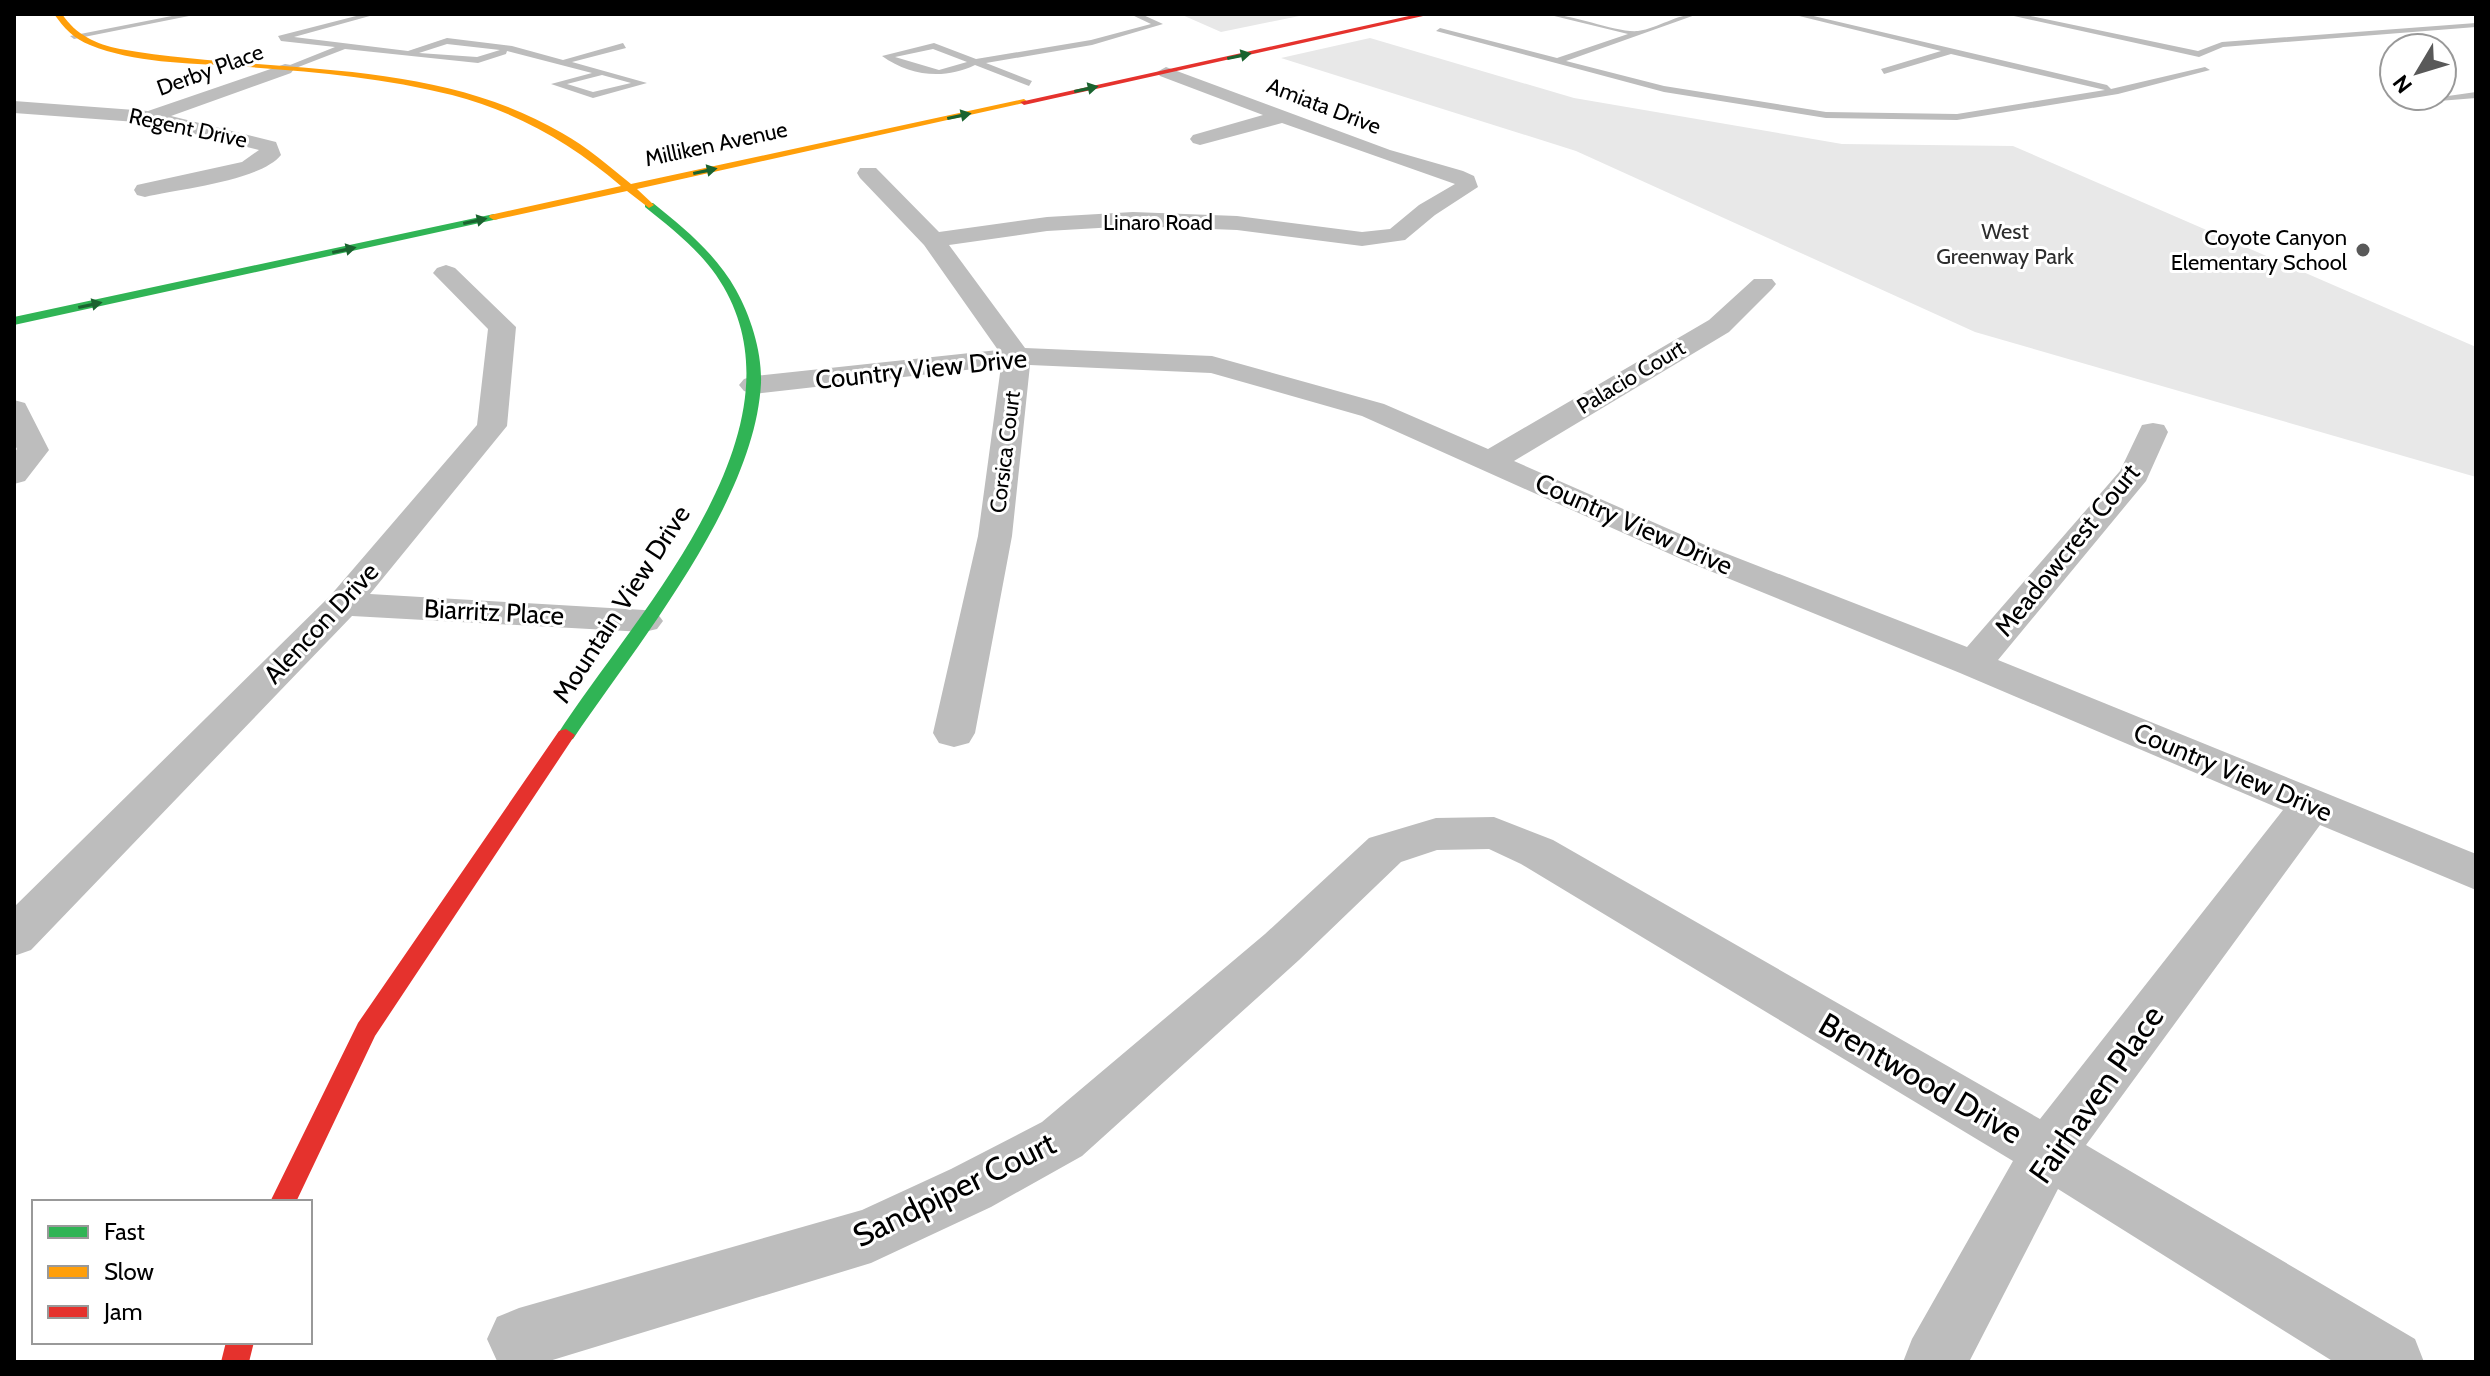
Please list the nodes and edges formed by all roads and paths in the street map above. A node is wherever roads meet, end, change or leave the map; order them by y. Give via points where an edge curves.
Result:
1 (58, 14) edge
2 (195, 14) edge
3 (373, 14) edge
4 (1134, 14) edge
5 (1356, 14) edge
6 (1428, 14) edge
7 (1550, 14) edge
8 (1694, 14) edge
9 (1795, 14) edge
10 (1854, 14) edge
11 (2009, 14) edge
12 (1826, 21) junction
13 (2476, 25) edge
14 (1440, 31) dead end
15 (1640, 34) junction
16 (74, 36) junction
17 (348, 45) junction
18 (623, 46) dead end
19 (512, 49) junction
20 (1951, 51) junction
21 (412, 52) junction
22 (1555, 62) junction
23 (971, 63) junction
24 (558, 64) junction
25 (285, 69) junction
26 (2205, 70) dead end
27 (1884, 71) dead end
28 (605, 72) junction
29 (1166, 72) junction
30 (1029, 83) junction
31 (2118, 91) junction
32 (14, 107) edge
33 (870, 116) dead end
34 (1283, 116) junction
35 (150, 117) junction
36 (1200, 139) dead end
37 (640, 165) dead end
38 (601, 173) junction
39 (868, 173) dead end
40 (629, 188) junction
41 (145, 190) dead end
42 (1384, 238) joint
43 (933, 240) junction
44 (446, 273) dead end
45 (1763, 284) dead end
46 (14, 321) edge
47 (1017, 356) junction
48 (754, 385) junction
49 (14, 409) edge
50 (2153, 432) dead end
51 (1492, 460) junction
52 (14, 474) edge
53 (343, 604) junction
54 (644, 621) junction
55 (1974, 664) junction
56 (954, 733) dead end
57 (2311, 805) junction
58 (1436, 834) joint
59 (2476, 873) edge
60 (14, 937) edge
61 (2048, 1152) junction
62 (284, 1200) edge
63 (519, 1339) dead end
64 (1935, 1362) edge
65 (2392, 1362) edge

1 - 16 street
2 - 16 lane
3 - 17 lane via 281,38
4 - 23 lane via 1159,24 1092,42
5 - 30 street
29 -> 6 street, Milliken Avenue
7 - 15 lane
8 - 15 lane
9 - 12 lane
10 - 12 lane
11 - 13 lane via 2199,54 2222,45
12 - 20 lane
14 - 22 lane
15 - 22 lane
16 - 25 street, Mountain View Drive via 129,54
17 - 21 lane
17 - 25 lane
18 - 24 lane
19 - 21 lane via 447,41
19 - 21 lane via 478,60
19 - 24 lane
20 - 27 lane
20 - 31 lane
22 - 31 lane via 1664,89 1826,115 1957,117
23 - 23 lane via 934,46 886,56 923,73
23 - 30 lane
24 - 28 lane
25 - 35 street, Derby Place
25 - 38 street, Mountain View Drive via 396,80 490,104 550,129
26 - 31 lane
28 - 28 lane via 642,83 593,95 556,84
29 - 34 street, Amiata Drive
40 -> 29 street, Milliken Avenue
30 - 33 street
32 - 35 street, Regent Drive
34 - 36 street
34 - 42 street, Amiata Drive via 1466,181 1467,187 1397,235
35 - 41 street, Regent Drive via 269,146 270,155 249,167
37 - 38 street, Milliken Avenue
38 - 40 street, Mountain View Drive
39 - 43 street, Corsica Court
46 -> 40 street, Milliken Avenue
40 - 48 street, Mountain View Drive via 698,245 729,287 745,325
42 - 43 street, Linaro Road via 1161,219 1056,222
43 - 47 street, Corsica Court
44 - 53 street, Alencon Drive via 502,327 492,426
45 - 51 street, Palacio Court via 1719,326
47 - 48 street, Country View Drive
47 - 51 street, Country View Drive via 1212,365 1373,410
47 - 56 street, Corsica Court via 995,536
48 - 54 street, Mountain View Drive via 739,454 700,537
49 - 52 street via 33,450
50 - 55 street, Meadowcrest Court via 2135,474
51 - 55 street, Country View Drive via 1700,555
53 - 54 street, Biarritz Place
53 - 60 street, Alencon Drive
54 - 62 street, Mountain View Drive via 366,1030
55 - 57 street, Country View Drive
57 - 59 street, Country View Drive
57 - 61 street, Fairhaven Place
58 - 61 street, Brentwood Drive via 1494,833 1537,852
58 - 63 street, Sandpiper Court via 1385,850 1062,1139 871,1235
61 - 64 street, Fairhaven Place
61 - 65 street, Brentwood Drive

